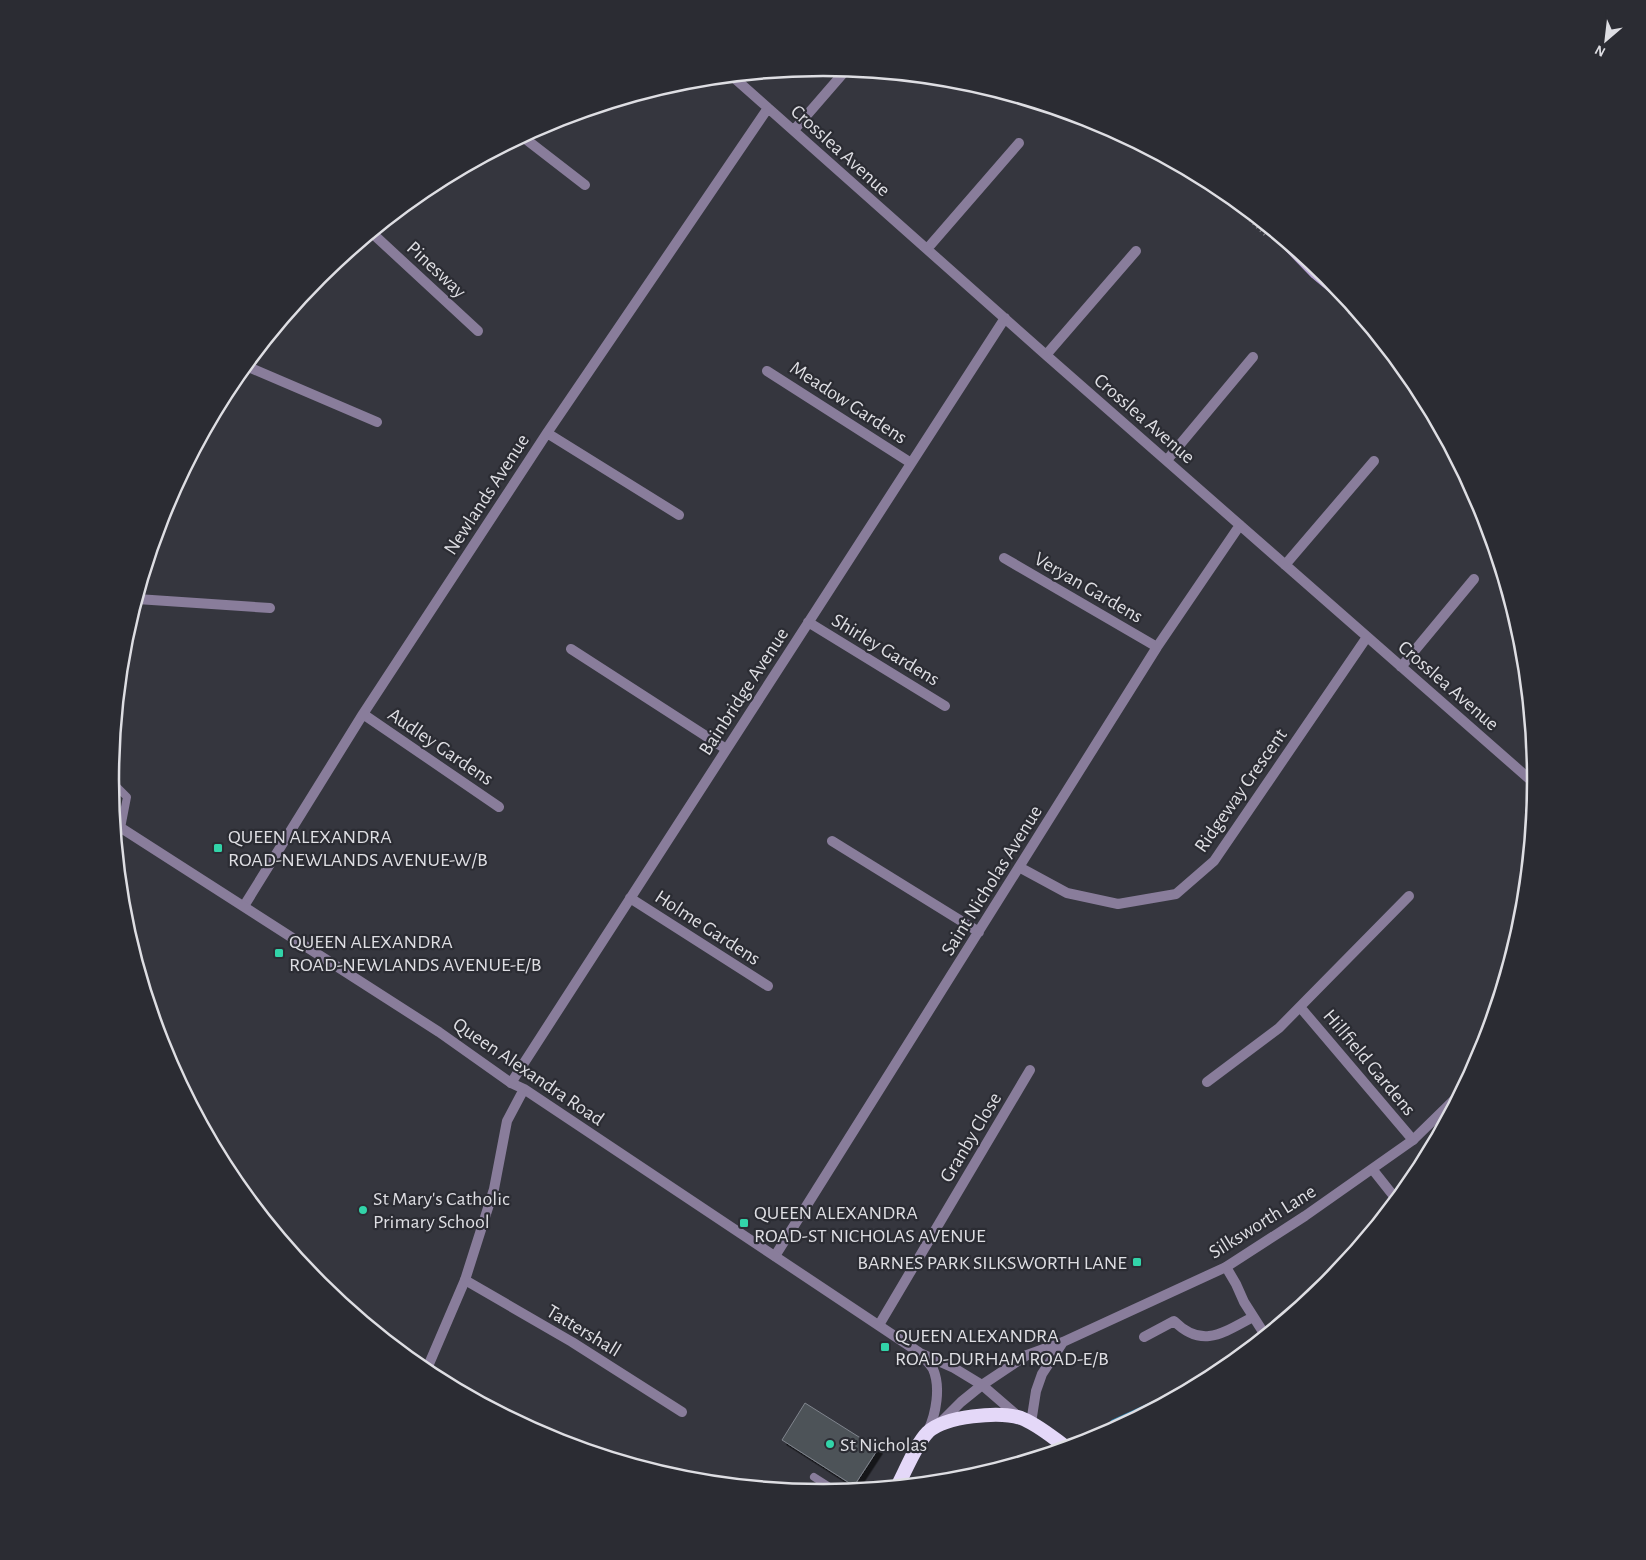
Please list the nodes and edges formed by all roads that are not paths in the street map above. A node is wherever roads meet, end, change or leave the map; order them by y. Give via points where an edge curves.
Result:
1 (840, 77) edge
2 (738, 81) edge
3 (768, 108) junction
4 (794, 130) junction
5 (528, 142) edge
6 (1019, 144) dead end
7 (585, 185) dead end
8 (376, 237) edge
9 (927, 249) junction
10 (1136, 251) dead end
11 (1005, 318) junction
12 (478, 331) dead end
13 (1046, 355) junction
14 (1254, 357) dead end
15 (253, 369) edge
16 (767, 370) dead end
17 (376, 422) dead end
18 (547, 433) junction
19 (1167, 460) junction
20 (1374, 461) dead end
21 (911, 463) junction
22 (679, 515) dead end
23 (1240, 525) junction
24 (1004, 558) dead end
25 (1285, 565) junction
26 (1474, 579) dead end
27 (143, 599) edge
28 (270, 608) dead end
29 (808, 622) junction
30 (1367, 637) junction
31 (1157, 647) junction
32 (571, 649) dead end
33 (1401, 667) junction
34 (945, 706) dead end
35 (363, 714) junction
36 (726, 749) junction
37 (1527, 777) edge
38 (119, 790) edge
39 (499, 807) dead end
40 (121, 818) edge
41 (121, 828) edge
42 (832, 841) dead end
43 (1019, 868) junction
44 (1408, 896) dead end
45 (630, 898) junction
46 (244, 906) junction
47 (979, 932) junction
48 (768, 986) dead end
49 (1300, 1007) junction
50 (1030, 1070) dead end
51 (1207, 1082) dead end
52 (511, 1083) junction
53 (524, 1090) junction
54 (1444, 1110) edge
55 (1413, 1140) junction
56 (1373, 1170) junction
57 (1392, 1193) edge
58 (775, 1256) junction
59 (1226, 1267) junction
60 (465, 1280) junction
61 (1253, 1317) junction
62 (879, 1325) junction
63 (1261, 1330) edge
64 (1144, 1337) dead end
65 (1063, 1342) junction
66 (920, 1353) junction
67 (429, 1363) edge
68 (982, 1385) junction
69 (682, 1412) dead end
70 (1025, 1420) junction
71 (933, 1429) junction
72 (1059, 1442) edge
73 (814, 1477) dead end
74 (902, 1479) edge
75 (825, 1484) edge

1 - 4 street
2 - 3 street, Crosslea Avenue
3 - 4 street, Crosslea Avenue
3 - 18 street, Newlands Avenue
4 - 9 street, Crosslea Avenue
5 - 7 street
6 - 9 street
8 - 12 street, Pinesway
9 - 11 street, Crosslea Avenue
10 - 13 street
11 - 13 street, Crosslea Avenue
11 - 21 street, Bainbridge Avenue
13 - 19 street, Crosslea Avenue
14 - 19 street
15 - 17 street
16 - 21 street, Meadow Gardens
18 - 22 street
18 - 35 street, Newlands Avenue
19 - 23 street, Crosslea Avenue
20 - 25 street
21 - 29 street, Bainbridge Avenue
23 - 25 street, Crosslea Avenue
23 - 31 street, Saint Nicholas Avenue
24 - 31 street, Veryan Gardens
25 - 30 street, Crosslea Avenue
26 - 33 street
27 - 28 street
29 - 34 street, Shirley Gardens
29 - 36 street, Bainbridge Avenue
30 - 33 street, Crosslea Avenue
30 - 43 street, Ridgeway Crescent via 1214,861 1176,894 1118,904 1067,893
31 - 43 street, Saint Nicholas Avenue
32 - 36 street
33 - 37 street, Crosslea Avenue
35 - 39 street, Audley Gardens
35 - 46 street, Newlands Avenue
36 - 45 street, Bainbridge Avenue
38 - 40 lane via 127,797
41 - 46 street, Queen Alexandra Road
42 - 47 street
43 - 47 street, Saint Nicholas Avenue
44 - 49 street, Hillfield Gardens
45 - 48 street, Holme Gardens
45 - 52 street, Bainbridge Avenue
46 - 52 street, Queen Alexandra Road via 439,1032
47 - 58 street, Saint Nicholas Avenue
49 - 51 street, Hillfield Gardens via 1279,1028
49 - 55 street, Hillfield Gardens
50 - 62 street, Granby Close
52 - 53 street, Queen Alexandra Road
53 - 58 street, Queen Alexandra Road
53 - 60 street via 507,1121 494,1189
54 - 55 street, Silksworth Lane
55 - 56 street, Silksworth Lane
56 - 57 street
56 - 59 street, Silksworth Lane
58 - 62 street, Queen Alexandra Road
59 - 61 street
59 - 65 street, Silksworth Lane
60 - 67 street
60 - 69 street, Tattershall via 572,1342
61 - 63 street
61 - 64 street via 1217,1335 1198,1337 1184,1331 1174,1320
62 - 66 street, Queen Alexandra Road
65 - 68 street, Silksworth Lane via 1027,1355
65 - 70 street via 1042,1374
66 - 68 street, Queen Alexandra Road
66 - 71 street, Queen Alexandra Road via 933,1370 936,1381
68 - 70 street, Queen Alexandra Road
68 - 71 street, Silksworth Lane
70 - 71 highway via 982,1415
70 - 72 highway
71 - 74 highway
73 - 75 lane

